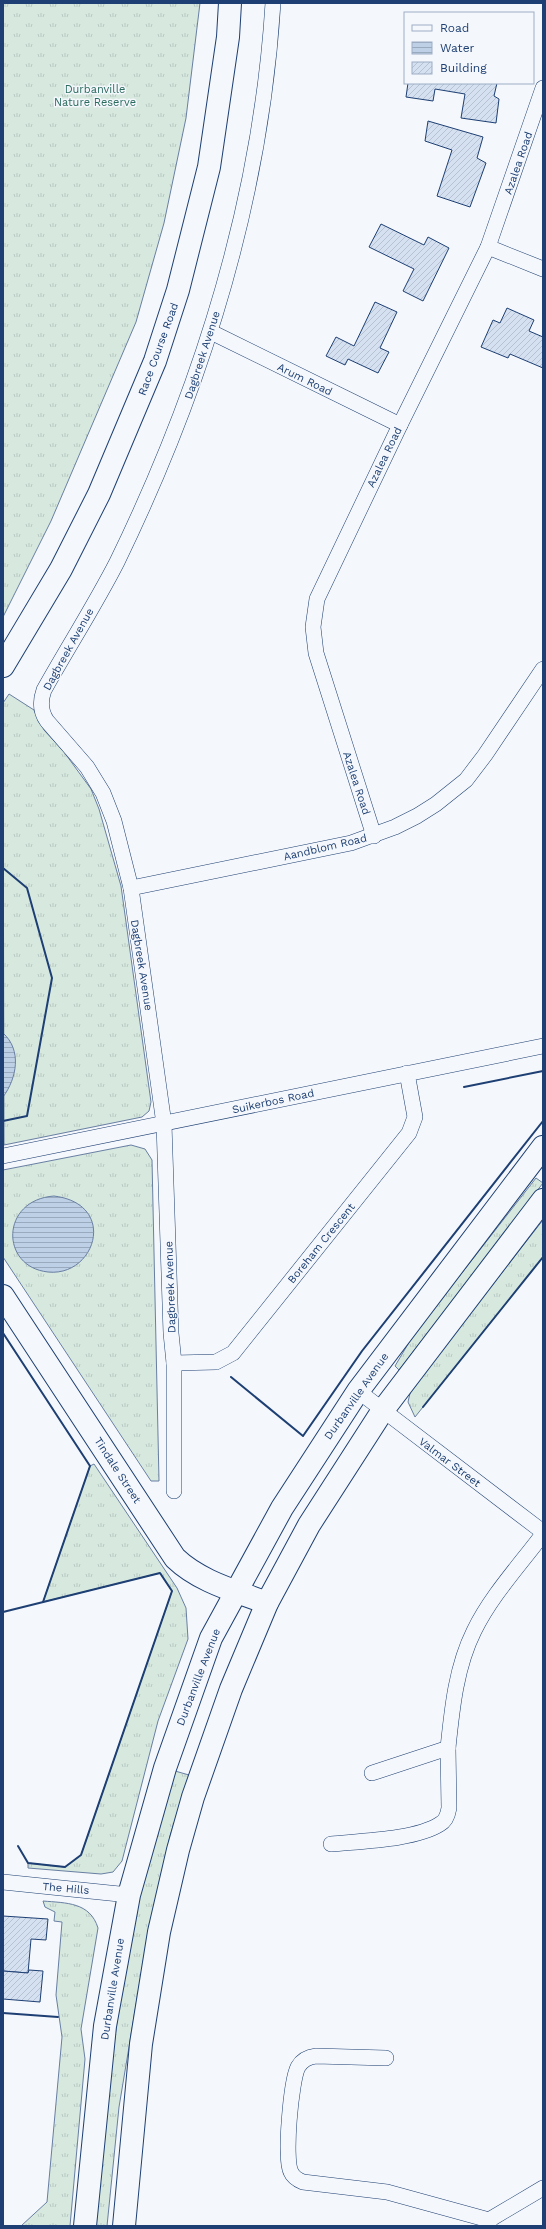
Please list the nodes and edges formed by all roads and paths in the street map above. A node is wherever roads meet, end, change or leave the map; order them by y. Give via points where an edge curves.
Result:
1 (230, 3) edge
2 (274, 3) edge
3 (543, 88) edge
4 (488, 247) junction
5 (543, 270) edge
6 (211, 332) junction
7 (400, 425) junction
8 (3, 666) edge
9 (543, 669) edge
10 (374, 836) junction
11 (130, 888) junction
12 (543, 1046) edge
13 (407, 1073) junction
14 (164, 1124) junction
15 (543, 1147) edge
16 (3, 1156) edge
17 (543, 1200) edge
18 (3, 1296) edge
19 (174, 1363) junction
20 (358, 1390) junction
21 (383, 1410) junction
22 (174, 1491) dead end
23 (543, 1533) edge
24 (237, 1591) junction
25 (267, 1603) junction
26 (448, 1748) junction
27 (372, 1773) dead end
28 (331, 1844) dead end
29 (3, 1882) edge
30 (129, 1895) junction
31 (386, 2058) dead end
32 (543, 2188) edge
33 (489, 2223) edge
34 (85, 2226) edge
35 (124, 2226) edge

1 - 8 main road, Race Course Road via 228,36 209,167 178,290 155,361 99,494 61,569
2 - 6 street, Dagbreek Avenue via 257,145 235,244
3 - 4 street, Azalea Road
4 - 5 street
4 - 7 street, Azalea Road
6 - 7 street, Arum Road
6 - 11 street, Dagbreek Avenue via 185,407 140,512 116,564 44,690 41,702 43,715 47,721 87,767 103,793 114,821
7 - 10 street, Azalea Road via 322,586 314,620 314,640 319,666
9 - 10 street, Aandblom Road via 466,780 423,812
10 - 11 street, Aandblom Road via 351,843
11 - 14 street, Dagbreek Avenue
12 - 13 street, Suikerbos Road
13 - 14 street, Suikerbos Road
13 - 19 street, Boreham Crescent via 415,1111 415,1122 409,1133 233,1353 216,1362
14 - 16 street, Suikerbos Road
14 - 19 street, Dagbreek Avenue
15 - 20 main road, Durbanville Avenue
17 - 21 main road
18 - 24 main road, Tindale Street via 175,1558 193,1573
19 - 22 street, Dagbreek Avenue
20 - 21 street, Valmar Street
20 - 24 main road, Durbanville Avenue via 285,1502
21 - 23 street, Valmar Street
21 - 25 main road via 309,1524
23 - 26 street via 503,1584 474,1632 462,1663 453,1700
24 - 25 main road, Tindale Street
24 - 30 main road, Durbanville Avenue via 211,1638 180,1724 152,1808
25 - 35 main road via 231,1689 204,1764 169,1886 144,2022
26 - 27 street
26 - 28 street via 448,1813 442,1823 404,1836
29 - 30 street, The Hills
30 - 34 main road, Durbanville Avenue via 104,2026
31 - 33 street via 316,2056 302,2062 296,2074 288,2140 291,2172 303,2182 387,2192
32 - 33 street

